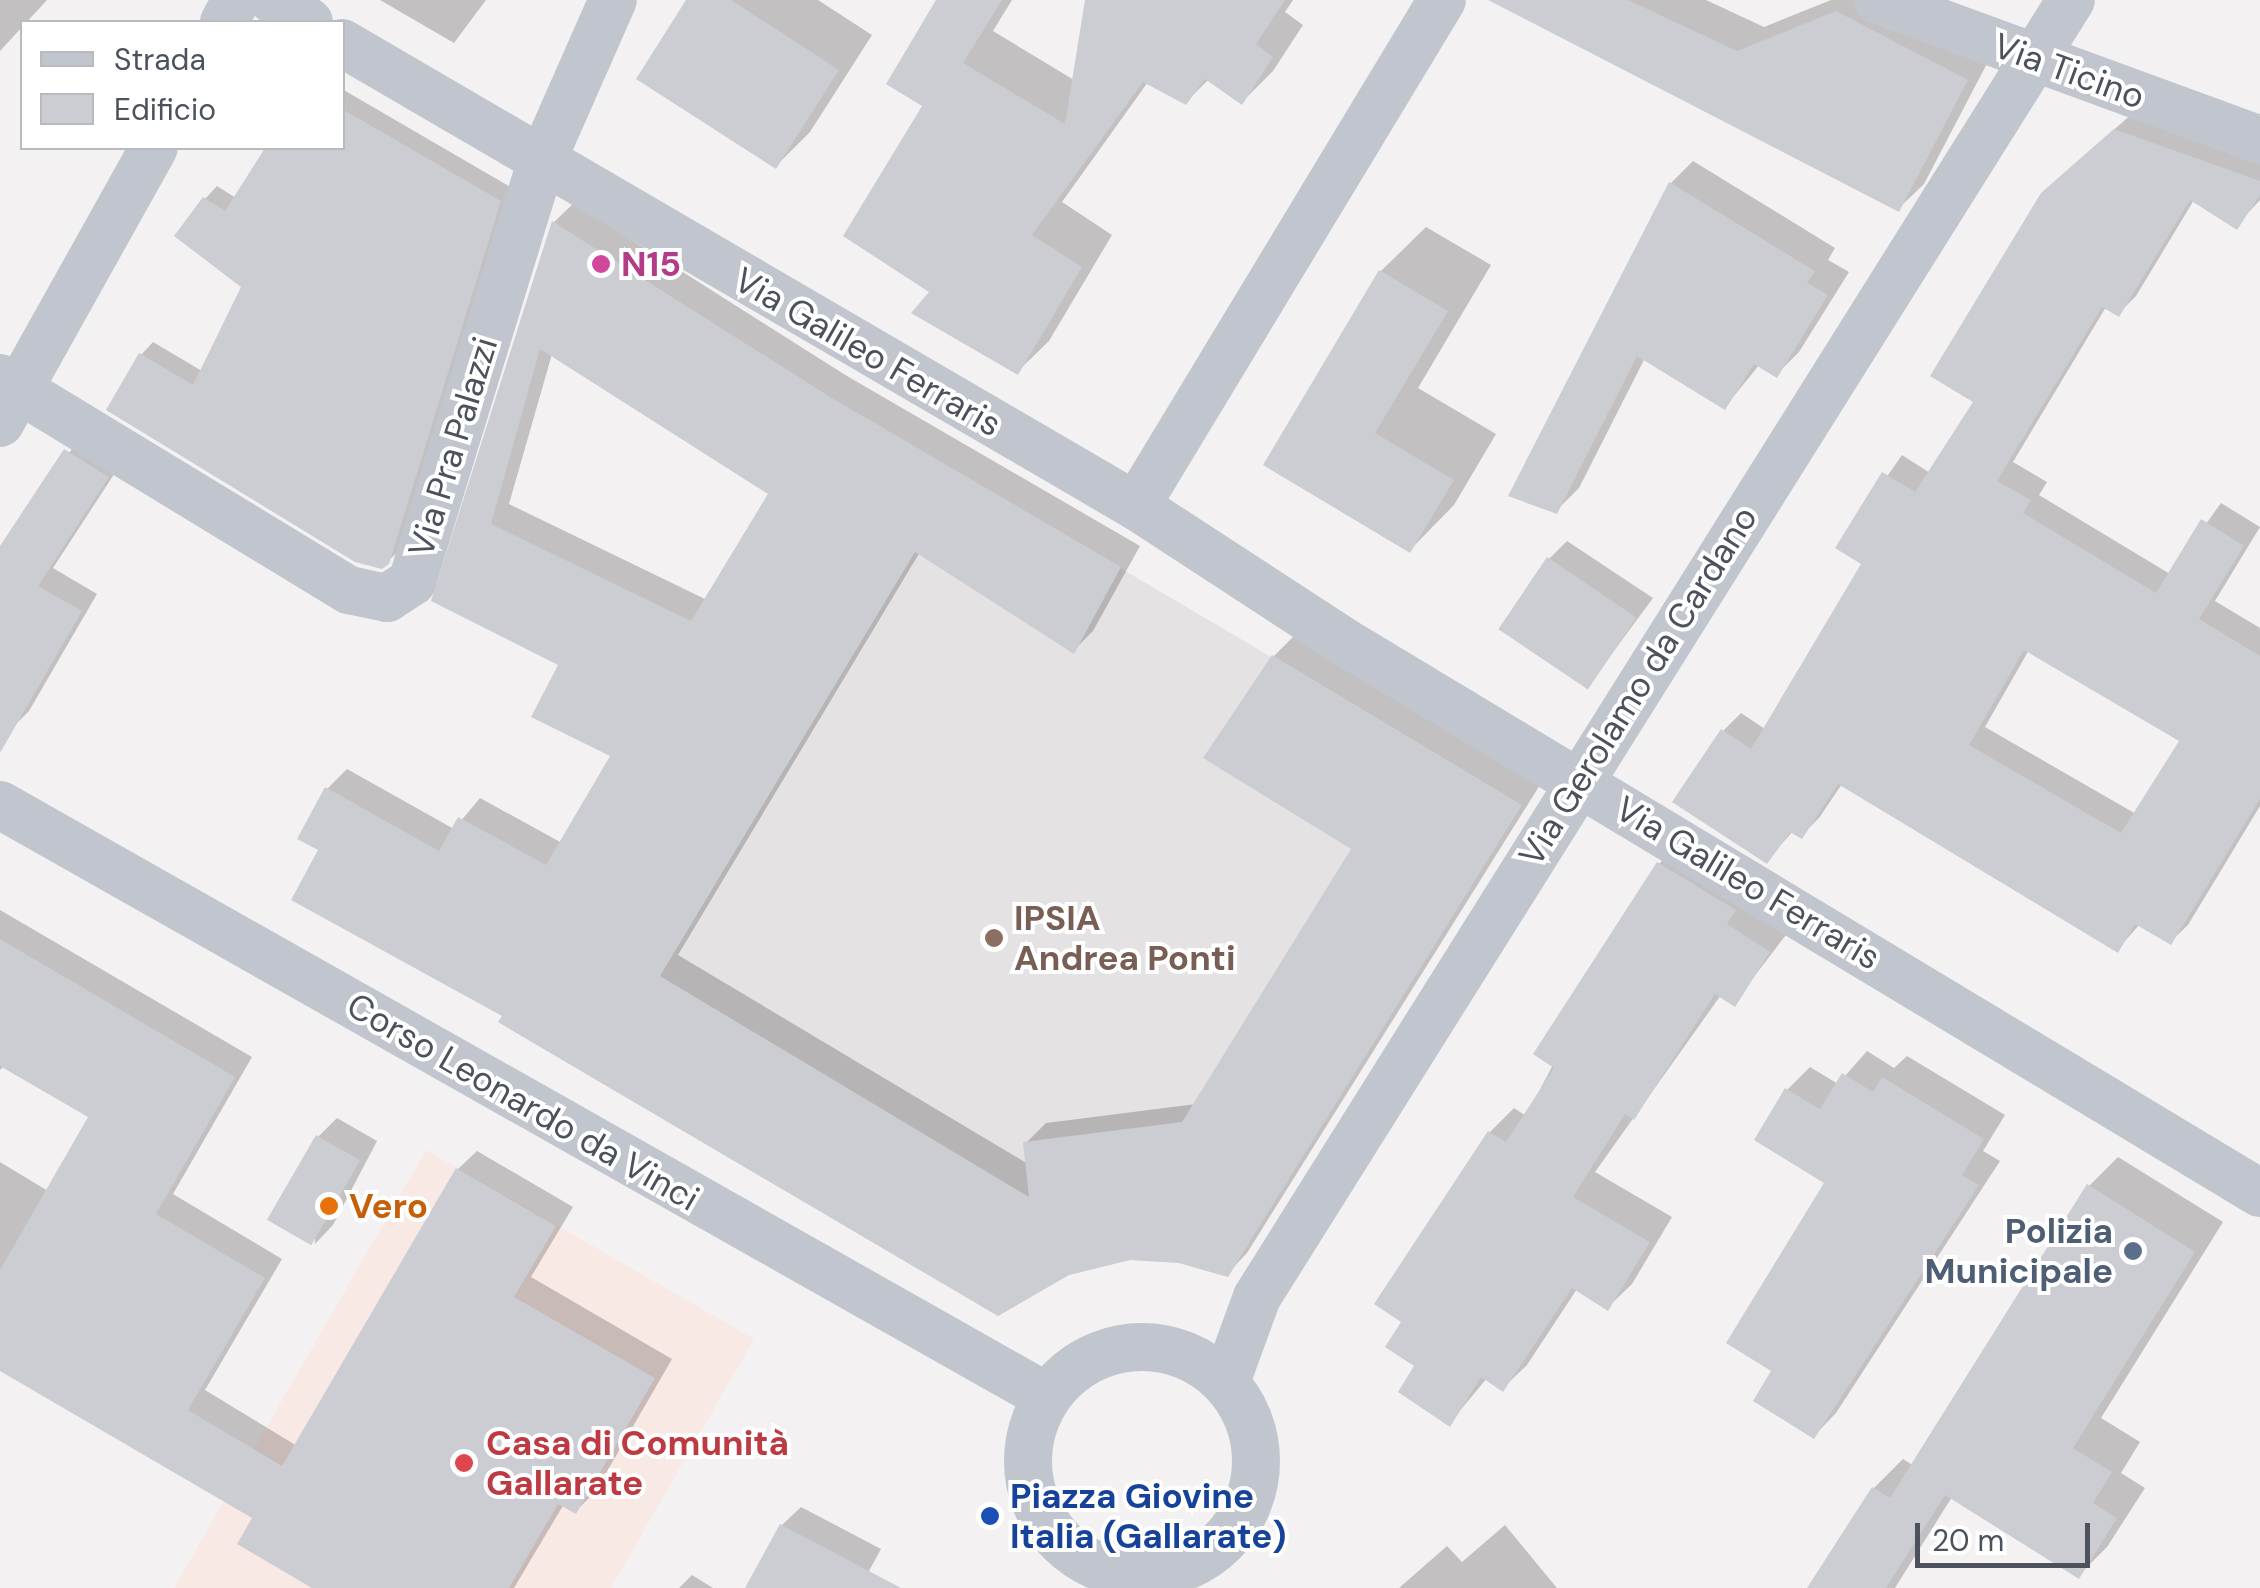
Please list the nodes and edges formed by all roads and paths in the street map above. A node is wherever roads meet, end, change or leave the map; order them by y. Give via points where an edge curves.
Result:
1 (273, 0) edge
2 (613, 0) edge
3 (1442, 0) edge
4 (1878, 0) edge
5 (2072, 0) edge
6 (306, 20) edge
7 (345, 44) edge
8 (2033, 59) junction
9 (2260, 140) edge
10 (153, 150) edge
11 (541, 162) junction
12 (6, 397) edge
13 (1136, 506) junction
14 (1579, 781) junction
15 (0, 805) edge
16 (2260, 1193) edge
17 (1226, 1382) junction
18 (1047, 1398) junction
19 (1218, 1573) edge
20 (1101, 1580) edge

1 - 6 street
2 - 11 street, Via Pra Palazzi
3 - 13 street
4 - 8 street, Via Ticino
5 - 8 street, Via Gerolamo da Cardano
7 - 11 street, Via Galileo Ferraris
8 - 9 street, Via Ticino
8 - 14 street, Via Gerolamo da Cardano
10 - 12 street
11 - 12 street, Via Pra Palazzi via 412,582 387,598 349,590
11 - 13 street, Via Galileo Ferraris
13 - 14 street, Via Galileo Ferraris
14 - 16 street, Via Galileo Ferraris
14 - 17 street, Via Gerolamo da Cardano via 1257,1298
15 - 18 street, Corso Leonardo da Vinci
17 - 18 street via 1193,1358 1153,1347 1112,1350 1076,1368
17 - 19 street via 1245,1410 1256,1475
18 - 20 street via 1030,1436 1029,1480 1043,1519
19 - 20 street

